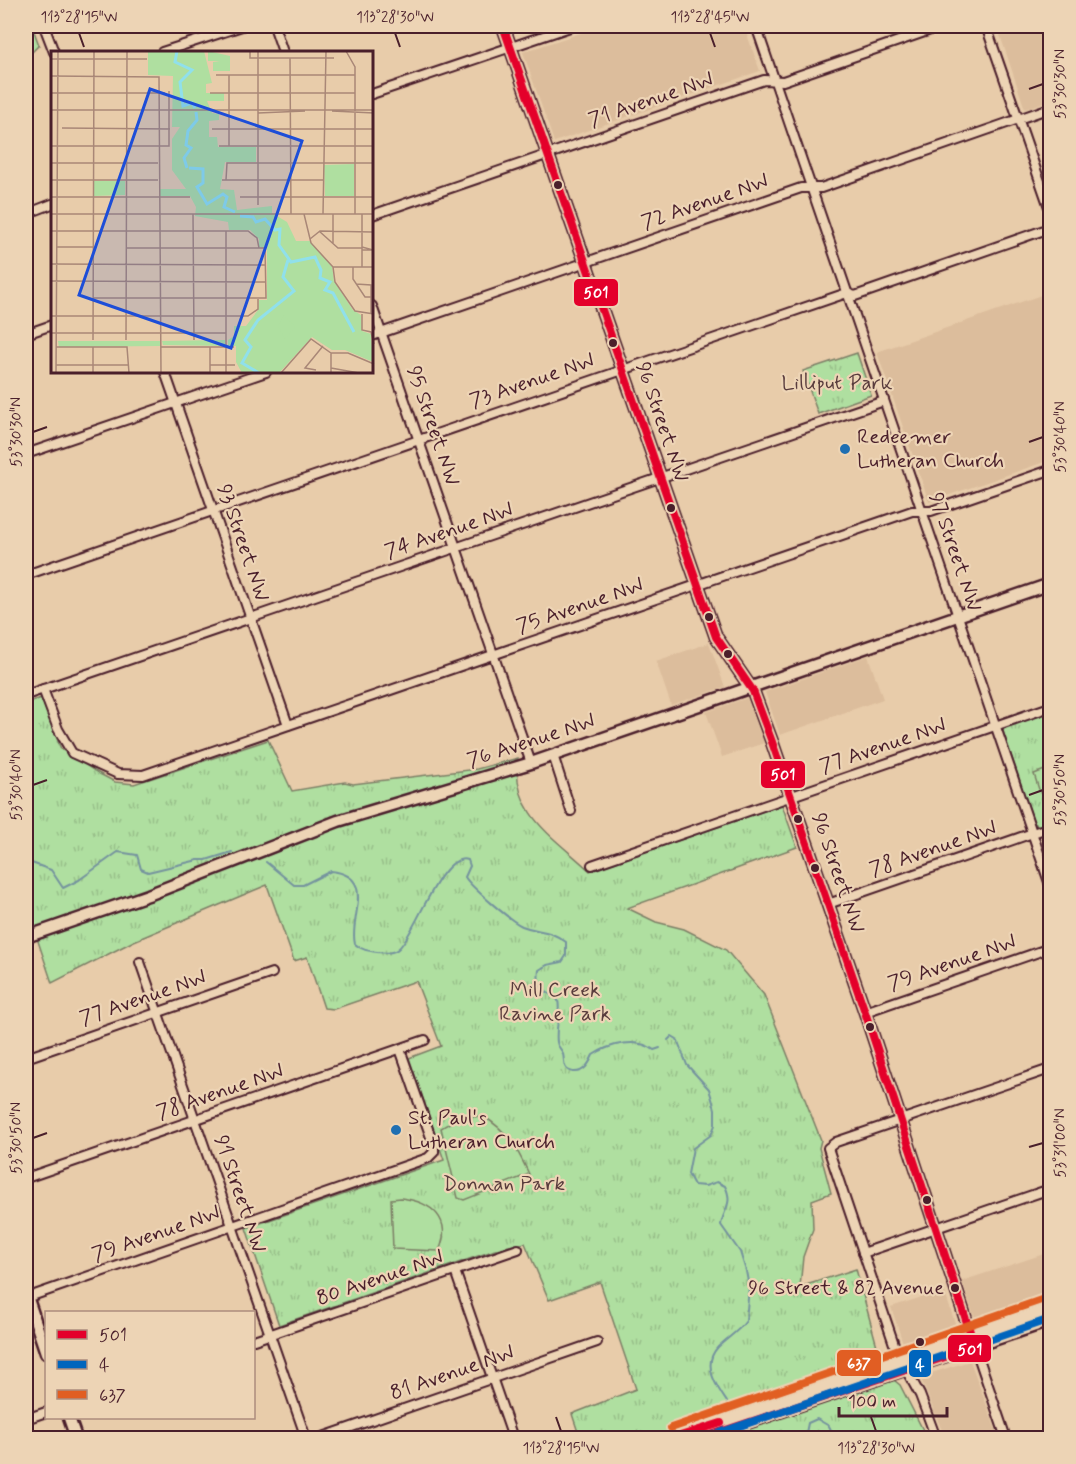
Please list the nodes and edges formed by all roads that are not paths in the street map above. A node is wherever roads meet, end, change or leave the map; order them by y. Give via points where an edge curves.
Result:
1 (44, 26) edge
2 (242, 26) edge
3 (274, 26) edge
4 (503, 26) edge
5 (573, 26) edge
6 (756, 26) edge
7 (942, 26) edge
8 (987, 26) edge
9 (511, 46) junction
10 (54, 51) edge
11 (165, 51) edge
12 (283, 51) edge
13 (774, 80) junction
14 (374, 93) edge
15 (1050, 108) edge
16 (1019, 119) junction
17 (548, 154) junction
18 (811, 188) junction
19 (51, 204) edge
20 (1050, 210) edge
21 (26, 214) edge
22 (374, 214) edge
23 (1050, 228) edge
24 (585, 262) junction
25 (847, 293) junction
26 (374, 312) edge
27 (51, 325) edge
28 (381, 333) junction
29 (26, 334) edge
30 (374, 335) edge
31 (623, 369) junction
32 (166, 374) edge
33 (260, 374) edge
34 (884, 401) junction
35 (176, 403) junction
36 (418, 440) junction
37 (26, 454) edge
38 (1050, 470) edge
39 (661, 477) junction
40 (213, 510) junction
41 (922, 511) junction
42 (456, 547) junction
43 (26, 575) edge
44 (698, 584) junction
45 (1050, 584) edge
46 (958, 616) junction
47 (250, 618) junction
48 (494, 655) junction
49 (750, 687) junction
50 (43, 689) junction
51 (26, 695) edge
52 (1050, 707) edge
53 (288, 725) junction
54 (996, 726) junction
55 (553, 755) junction
56 (531, 763) junction
57 (791, 797) junction
58 (571, 811) dead end
59 (1050, 827) edge
60 (1032, 833) junction
61 (592, 865) dead end
62 (1050, 885) edge
63 (828, 904) junction
64 (26, 938) edge
65 (1050, 948) edge
66 (140, 962) dead end
67 (272, 973) dead end
68 (158, 1012) junction
69 (865, 1012) junction
70 (425, 1040) dead end
71 (400, 1049) junction
72 (26, 1058) edge
73 (1050, 1069) edge
74 (195, 1120) junction
75 (900, 1120) junction
76 (26, 1178) edge
77 (1050, 1189) edge
78 (232, 1227) junction
79 (936, 1228) junction
80 (518, 1249) dead end
81 (863, 1253) junction
82 (454, 1271) junction
83 (26, 1296) edge
84 (1050, 1308) edge
85 (1050, 1321) edge
86 (270, 1335) junction
87 (972, 1335) junction
88 (255, 1340) edge
89 (597, 1342) dead end
90 (975, 1347) junction
91 (45, 1350) edge
92 (904, 1365) junction
93 (868, 1377) junction
94 (492, 1378) junction
95 (45, 1412) edge
96 (26, 1419) edge
97 (69, 1419) edge
98 (76, 1438) edge
99 (306, 1438) edge
100 (320, 1438) edge
101 (513, 1438) edge
102 (674, 1438) edge
103 (702, 1438) edge
104 (936, 1438) edge
105 (1006, 1438) edge

1 - 10 street
2 - 11 street
3 - 12 street
4 - 9 street, 96 Street NW
5 - 9 street
6 - 13 street, 97 Street NW
7 - 13 street, 71 Avenue NW via 783,81
8 - 16 street
9 - 14 street
9 - 17 street, 96 Street NW
13 - 17 street, 71 Avenue NW via 764,80
13 - 18 street, 97 Street NW
15 - 16 street, 72 Avenue NW
16 - 18 street, 72 Avenue NW
16 - 20 street
17 - 22 street, 71 Avenue NW
17 - 24 street, 96 Street NW
18 - 24 street, 72 Avenue NW via 801,188
18 - 25 street, 97 Street NW
19 - 21 street
23 - 25 street, 73 Avenue NW via 855,296
24 - 28 street, 72 Avenue NW
24 - 31 street, 96 Street NW
25 - 31 street, 73 Avenue NW
25 - 34 street, 97 Street NW
26 - 28 street, 95 Street NW
27 - 29 street
28 - 30 street, 72 Avenue NW
28 - 36 street, 95 Street NW
31 - 36 street, 73 Avenue NW
31 - 39 street, 96 Street NW
32 - 35 street, 93 Street NW
33 - 35 street
34 - 39 street, 74 Avenue NW
34 - 41 street, 97 Street NW
35 - 37 street
35 - 40 street, 93 Street NW
36 - 40 street, 73 Avenue NW
36 - 42 street, 95 Street NW
38 - 41 street, 75 Avenue NW
39 - 42 street, 74 Avenue NW
39 - 44 street, 96 Street NW
40 - 43 street, 73 Avenue NW
40 - 47 street, 93 Street NW
41 - 44 street, 75 Avenue NW via 912,511
41 - 46 street, 97 Street NW
42 - 47 street, 74 Avenue NW
42 - 48 street, 95 Street NW
44 - 48 street, 75 Avenue NW
44 - 49 street, 96 Street NW via 721,646
45 - 46 street, 76 Avenue NW
46 - 49 street, 76 Avenue NW
46 - 54 street, 97 Street NW
47 - 50 street, 74 Avenue NW
47 - 53 street, 93 Street NW
48 - 53 street, 75 Avenue NW
48 - 56 street, 95 Street NW
49 - 55 street, 76 Avenue NW
49 - 57 street, 96 Street NW
50 - 51 street, 74 Avenue NW
50 - 53 street, 75 Avenue NW via 69,750 120,774 148,774
52 - 54 street, 77 Avenue NW
54 - 57 street, 77 Avenue NW
54 - 60 street, 97 Street NW
55 - 56 street, 76 Avenue NW
55 - 58 street
56 - 64 street, 76 Avenue NW via 338,821 168,888
57 - 61 street, 77 Avenue NW
57 - 63 street, 96 Street NW
59 - 60 street, 78 Avenue NW
60 - 62 street, 97 Street NW
60 - 63 street, 78 Avenue NW
63 - 69 street, 96 Street NW
65 - 69 street, 79 Avenue NW
66 - 68 street, 91 Street NW
67 - 68 street, 77 Avenue NW
68 - 72 street, 77 Avenue NW
68 - 74 street, 91 Street NW
69 - 75 street, 96 Street NW
70 - 71 street, 78 Avenue NW
71 - 74 street, 78 Avenue NW
71 - 78 street, 79 Avenue NW via 434,1146 432,1155
73 - 75 street
74 - 76 street, 78 Avenue NW
74 - 78 street, 91 Street NW
75 - 79 street, 96 Street NW
75 - 81 street via 828,1148
77 - 79 street
78 - 83 street, 79 Avenue NW
78 - 86 street, 91 Street NW
79 - 81 street
79 - 87 street, 96 Street NW
80 - 82 street, 80 Avenue NW
81 - 92 street
82 - 86 street, 80 Avenue NW
82 - 94 street
83 - 91 street
84 - 87 street
85 - 90 street
86 - 88 street, 80 Avenue NW
86 - 99 street, 91 Street NW
87 - 90 street, 96 Street NW
87 - 92 street
89 - 94 street, 81 Avenue NW
90 - 92 street
90 - 105 street, 96 Street NW
92 - 93 street
92 - 104 street
93 - 102 street
93 - 103 street
94 - 100 street, 81 Avenue NW
94 - 101 street
95 - 96 street
97 - 98 street

